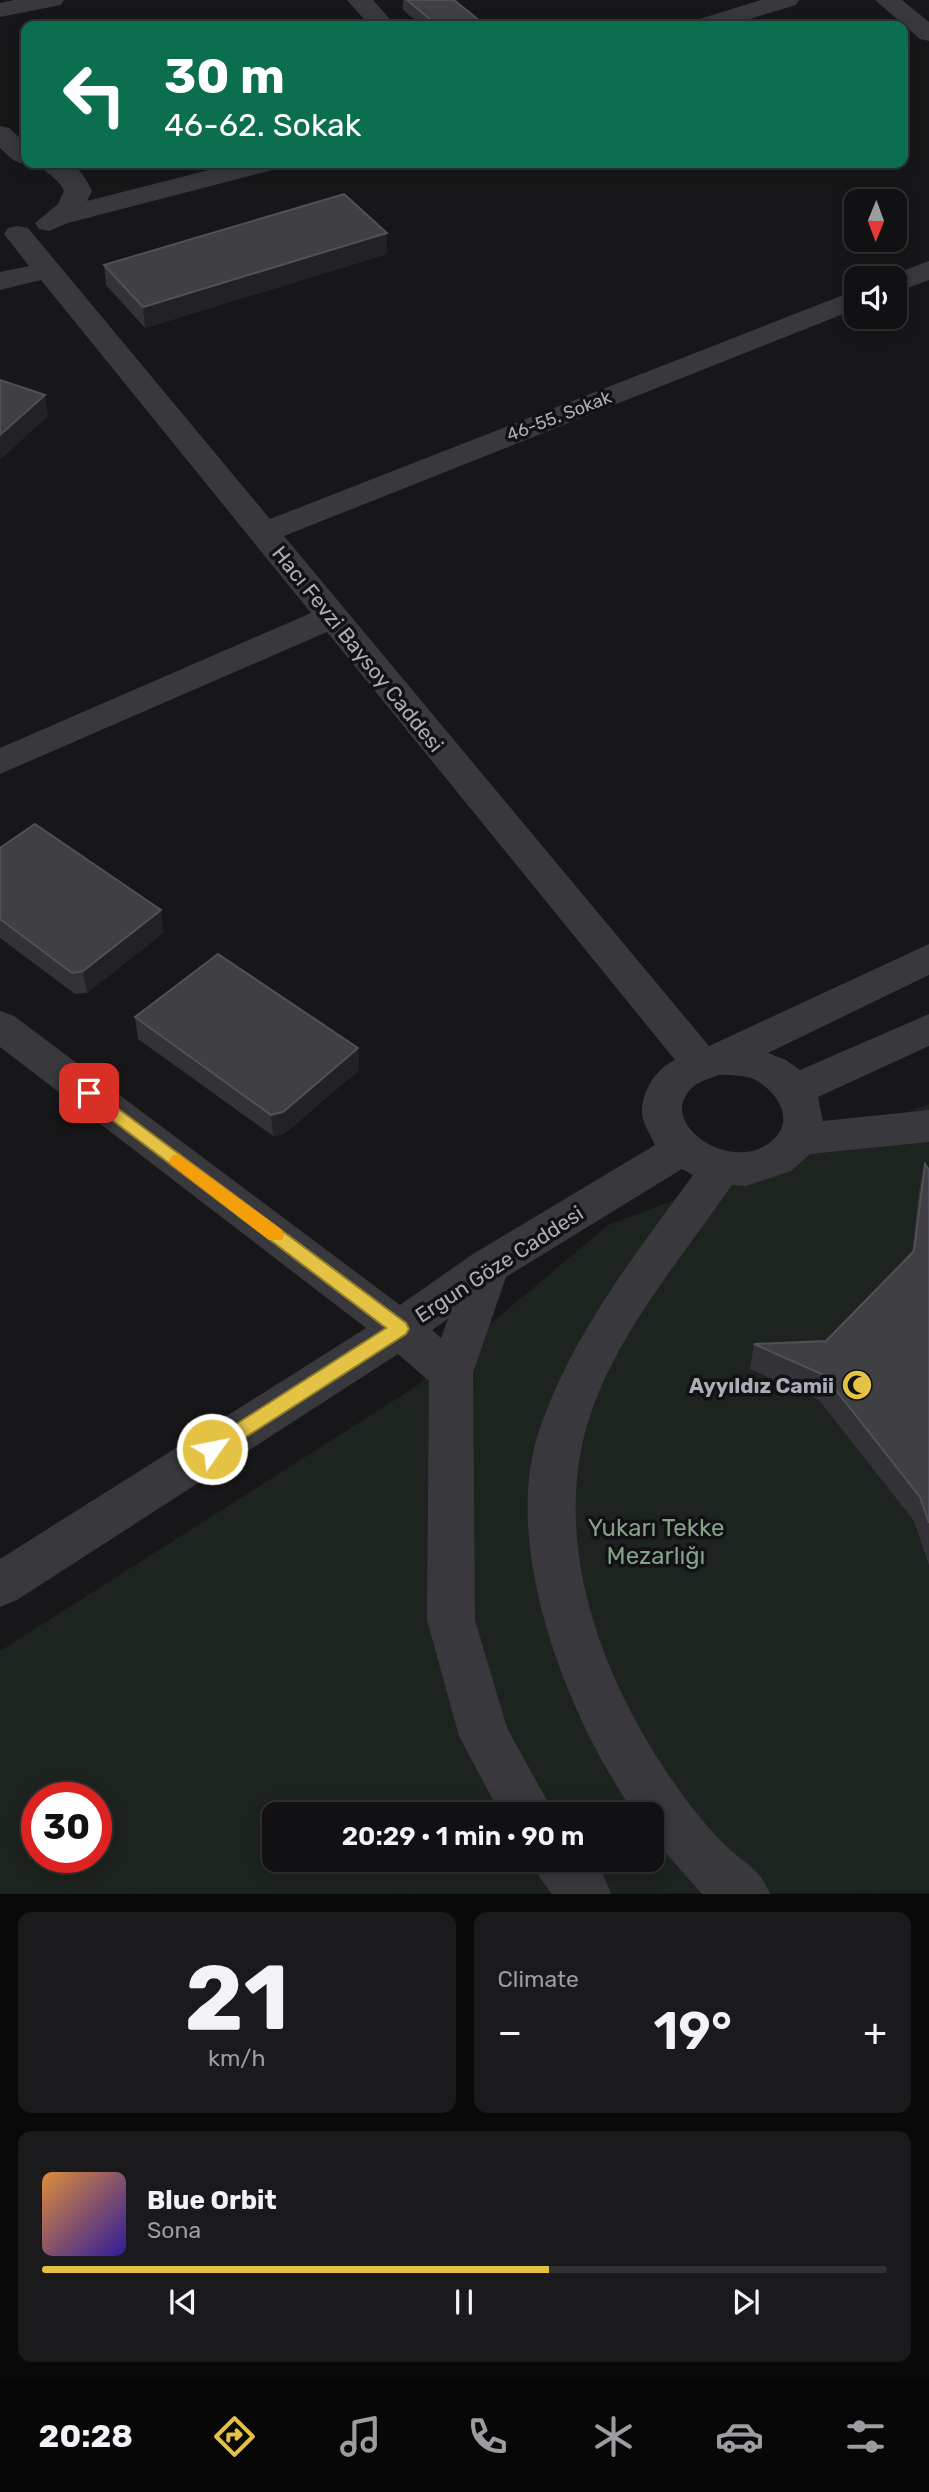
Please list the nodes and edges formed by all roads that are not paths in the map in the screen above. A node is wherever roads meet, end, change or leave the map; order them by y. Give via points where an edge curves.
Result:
1 (52, 0) edge
2 (359, 0) edge
3 (787, 0) edge
4 (887, 0) edge
5 (0, 10) edge
6 (379, 21) edge
7 (718, 21) edge
8 (929, 34) edge
9 (0, 134) edge
10 (17, 156) edge
11 (60, 168) edge
12 (248, 168) edge
13 (61, 216) junction
14 (9, 235) edge
15 (46, 270) junction
16 (929, 270) edge
17 (907, 279) edge
18 (0, 281) edge
19 (844, 304) edge
20 (262, 533) junction
21 (331, 617) junction
22 (0, 762) edge
23 (929, 958) edge
24 (0, 1026) edge
25 (929, 1029) edge
26 (708, 1062) junction
27 (794, 1090) junction
28 (929, 1126) edge
29 (800, 1139) junction
30 (702, 1158) junction
31 (488, 1266) junction
32 (400, 1329) junction
33 (451, 1373) junction
34 (0, 1585) edge
35 (522, 1802) edge
36 (568, 1872) edge
37 (585, 1894) edge
38 (744, 1894) edge

1 - 5 street
2 - 6 street
3 - 7 street
4 - 8 street
9 - 10 street
11 - 13 street via 78,188 73,204
12 - 13 street
13 - 14 street
14 - 15 street, Hacı Fevzi Baysoy Caddesi
15 - 18 street
15 - 20 street, Hacı Fevzi Baysoy Caddesi
16 - 17 street
19 - 20 street, 46-55. Sokak
20 - 21 street, Hacı Fevzi Baysoy Caddesi
21 - 22 street
21 - 26 street, Hacı Fevzi Baysoy Caddesi
23 - 26 street
24 - 32 street
25 - 27 street
26 - 27 street via 757,1064
26 - 30 street via 677,1077 663,1099 667,1132
27 - 29 street via 804,1112
28 - 29 street
29 - 30 street via 773,1162 744,1169
30 - 31 street, Ergun Göze Caddesi
30 - 38 street via 607,1335 561,1435 552,1496 554,1545 566,1617 599,1707 636,1773 705,1861
31 - 32 street, Ergun Göze Caddesi
31 - 33 street
32 - 33 street
32 - 34 street, Ergun Göze Caddesi
33 - 35 street via 451,1619 484,1736
36 - 37 street

